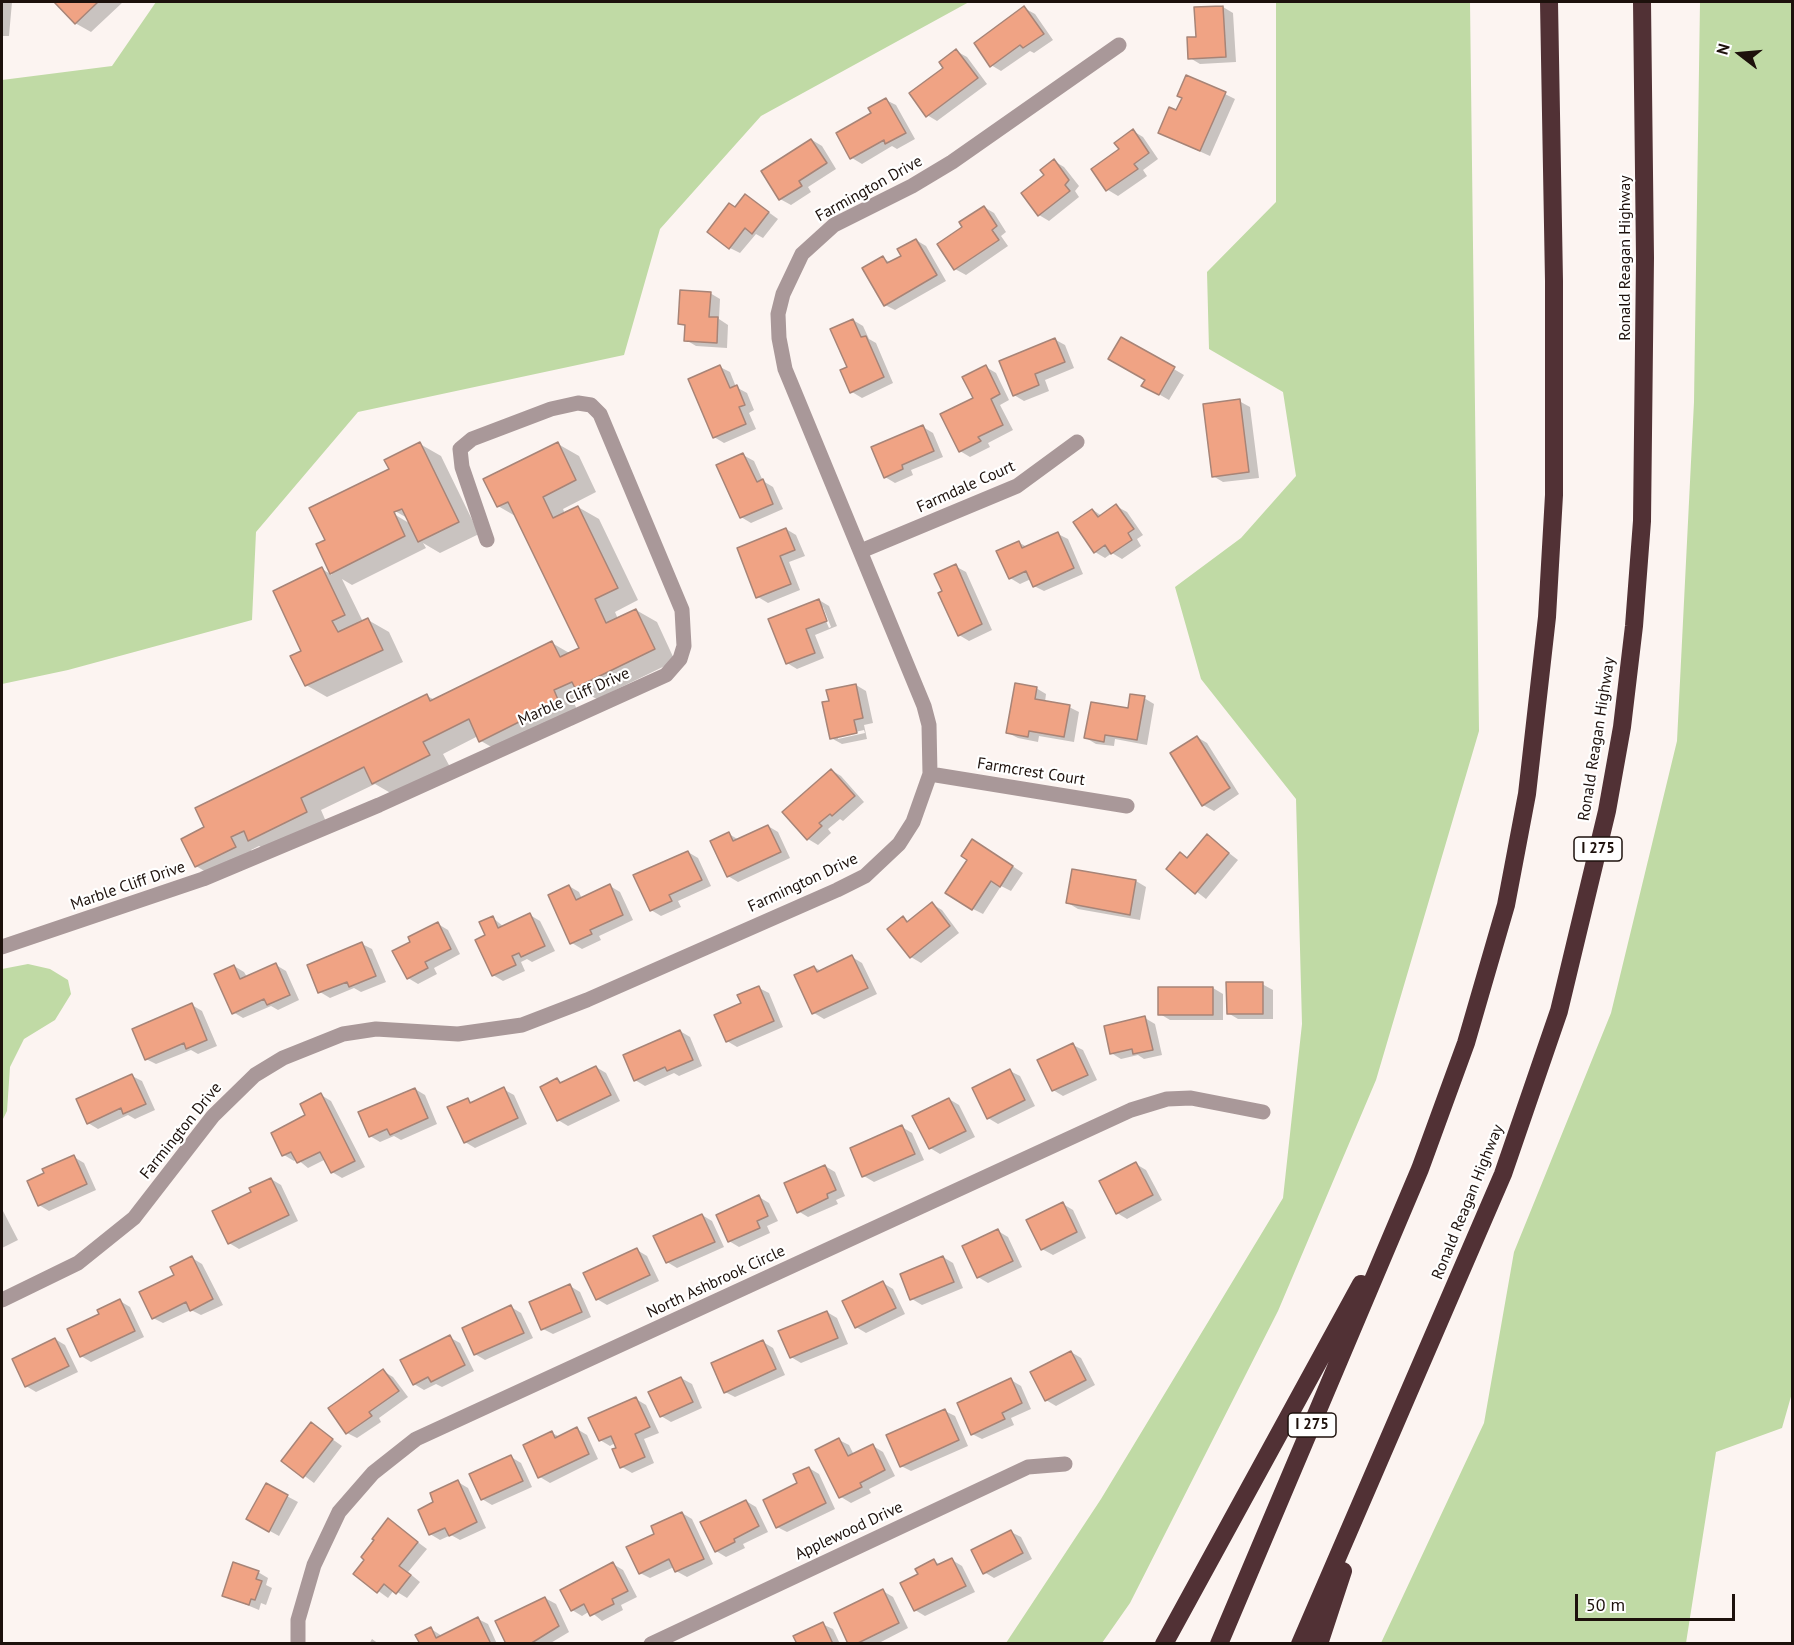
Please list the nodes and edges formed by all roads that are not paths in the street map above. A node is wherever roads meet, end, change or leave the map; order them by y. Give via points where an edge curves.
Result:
1 (1549, 2) edge
2 (1642, 2) edge
3 (1119, 45) dead end
4 (1077, 442) dead end
5 (487, 540) dead end
6 (861, 551) junction
7 (930, 774) junction
8 (1127, 806) dead end
9 (2, 947) edge
10 (1263, 1112) dead end
11 (1405, 1207) junction
12 (2, 1300) edge
13 (1379, 1463) junction
14 (1065, 1464) dead end
15 (297, 1644) edge
16 (651, 1644) edge
17 (1164, 1644) edge
18 (1219, 1644) edge
19 (1300, 1644) edge
20 (1318, 1644) edge

1 - 11 highway, I 275 via 1554,495 1547,617 1527,794 1506,905 1469,1033
2 - 13 highway, Ronald Reagan Highway / I 275 via 1646,258 1642,521 1620,737 1588,897 1559,1011 1503,1174
3 - 6 street, Farmington Drive via 952,162 834,225 802,254 791,272 778,314 785,369
4 - 6 street, Farmdale Court via 1017,486
5 - 9 street, Marble Cliff Drive via 462,467 460,449 472,440 551,409 578,403 591,405 600,414 682,610 684,646 680,659 666,675 357,814 203,879
6 - 7 street, Farmington Drive via 924,706 929,725
7 - 8 street, Farmcrest Court
7 - 12 street, Farmington Drive via 913,822 899,844 865,876 609,991 522,1025 458,1035 376,1029 343,1034 284,1058 255,1075 213,1116 135,1218 78,1263
10 - 15 street, North Ashbrook Circle via 1191,1098 1167,1099 1131,1110 416,1439 373,1473 339,1512 314,1565 298,1620
11 - 17 highway via 1294,1402
11 - 18 highway, I 275
13 - 19 highway, Ronald Reagan Highway / I 275
13 - 20 highway
14 - 16 street, Applewood Drive via 1028,1467

